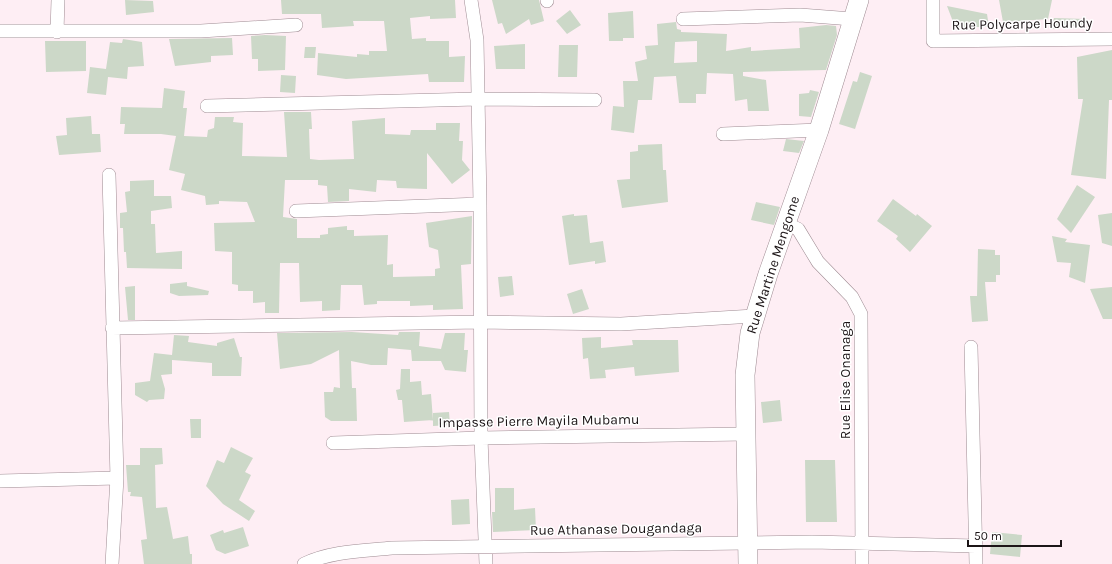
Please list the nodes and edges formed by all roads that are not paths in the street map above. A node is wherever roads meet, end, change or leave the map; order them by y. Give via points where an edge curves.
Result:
1 (58, 0) edge
2 (471, 0) edge
3 (859, 0) edge
4 (933, 0) edge
5 (683, 19) dead end
6 (852, 19) junction
7 (296, 25) dead end
8 (0, 31) edge
9 (57, 32) junction
10 (1112, 39) edge
11 (477, 99) junction
12 (595, 100) dead end
13 (207, 106) dead end
14 (819, 130) junction
15 (723, 134) dead end
16 (109, 174) dead end
17 (480, 204) junction
18 (296, 212) dead end
19 (786, 224) junction
20 (754, 316) junction
21 (480, 322) junction
22 (112, 328) junction
23 (971, 347) dead end
24 (746, 434) junction
25 (481, 438) junction
26 (333, 443) dead end
27 (117, 478) junction
28 (0, 481) edge
29 (862, 542) junction
30 (748, 543) junction
31 (976, 546) junction
32 (485, 547) junction
33 (112, 564) edge
34 (304, 564) edge
35 (486, 564) edge
36 (748, 564) edge
37 (862, 564) edge
38 (976, 564) edge

1 - 9 street
2 - 11 street via 477,40
3 - 6 street, Rue Martine Mengome
4 - 10 street, Rue Polycarpe Houndy via 933,41
5 - 6 street via 800,15
6 - 14 street, Rue Martine Mengome
7 - 9 street via 200,31
8 - 9 street
11 - 12 street
11 - 13 street
11 - 17 street
14 - 15 street
14 - 19 street, Rue Martine Mengome
16 - 22 street
17 - 18 street
17 - 21 street
19 - 20 street, Rue Martine Mengome
19 - 29 street, Rue Elise Onanaga via 798,229 818,262 852,297 861,314
20 - 21 street via 621,324
20 - 24 street, Rue Martine Mengome via 746,352
21 - 22 street
21 - 25 street
22 - 27 street
23 - 31 street
24 - 25 street, Impasse Pierre Mayila Mubamu
24 - 30 street, Rue Martine Mengome
25 - 26 street, Impasse Pierre Mayila Mubamu
25 - 32 street
27 - 28 street
27 - 33 street
29 - 30 street, Rue Athanase Dougandaga
29 - 31 street, Rue Athanase Dougandaga
29 - 37 street, Rue Elise Onanaga
30 - 32 street, Rue Athanase Dougandaga
30 - 36 street, Rue Martine Mengome
31 - 38 street
32 - 34 street, Rue Athanase Dougandaga via 392,548 346,552 320,556
32 - 35 street

